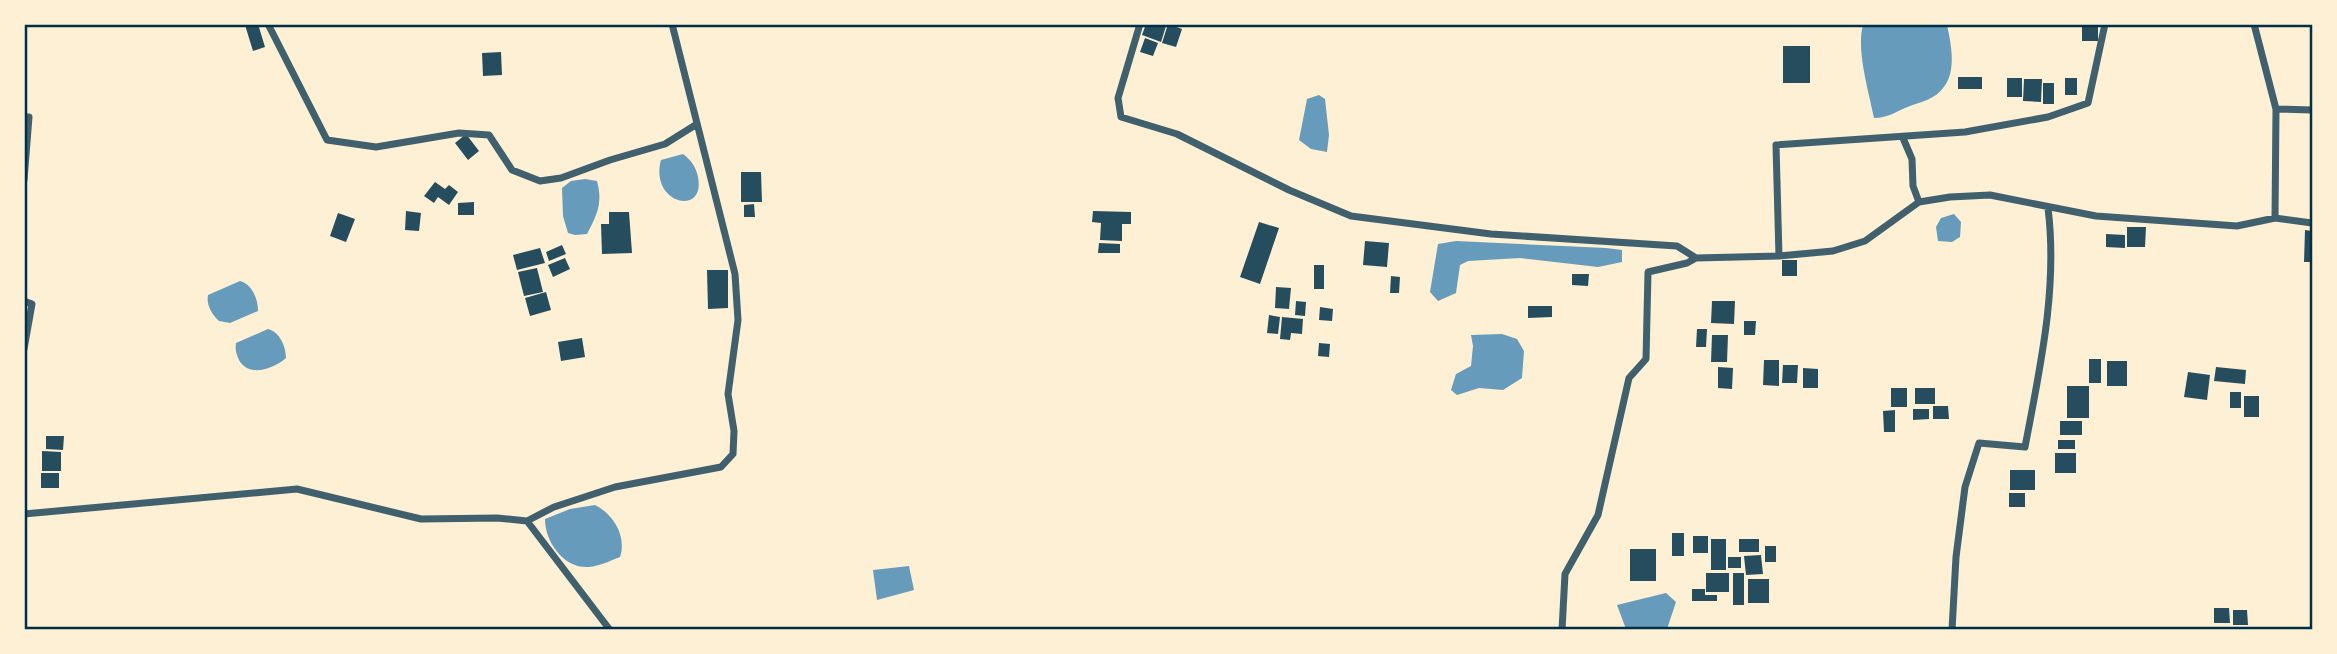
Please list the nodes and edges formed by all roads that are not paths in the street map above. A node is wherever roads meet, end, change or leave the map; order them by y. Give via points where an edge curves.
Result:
1 (268, 24) edge
2 (672, 24) edge
3 (1140, 24) edge
4 (2105, 24) edge
5 (2254, 24) edge
6 (2276, 109) junction
7 (2312, 110) edge
8 (24, 117) edge
9 (697, 124) junction
10 (1903, 138) junction
11 (24, 180) edge
12 (1919, 202) junction
13 (2048, 208) junction
14 (2275, 218) junction
15 (2312, 223) edge
16 (1779, 256) junction
17 (1696, 258) junction
18 (24, 301) edge
19 (24, 349) edge
20 (24, 513) edge
21 (527, 521) junction
22 (610, 629) edge
23 (1562, 629) edge
24 (1952, 629) edge

1 - 9 street via 327,141 376,147 459,133 489,135 512,170 541,181 666,144
2 - 9 street
3 - 17 street via 1118,99 1121,117 1177,134 1351,216 1491,234 1677,246
4 - 10 street via 2088,103 2048,117
5 - 6 street
6 - 7 street
6 - 14 street
8 - 11 street via 29,117
9 - 21 street via 735,274 738,320 728,394 733,454 721,467 615,487
10 - 12 street via 1912,159
10 - 16 street via 1776,145
12 - 13 street via 1990,195
12 - 16 street via 1865,241 1833,251
13 - 14 street via 2237,226
13 - 24 street via 2047,331 2025,447 1979,443 1965,487
14 - 15 street
16 - 17 street
17 - 23 street via 1648,272 1646,359 1629,379 1598,515 1565,574
18 - 19 street via 32,304
20 - 21 street via 297,489 421,519
21 - 22 street

